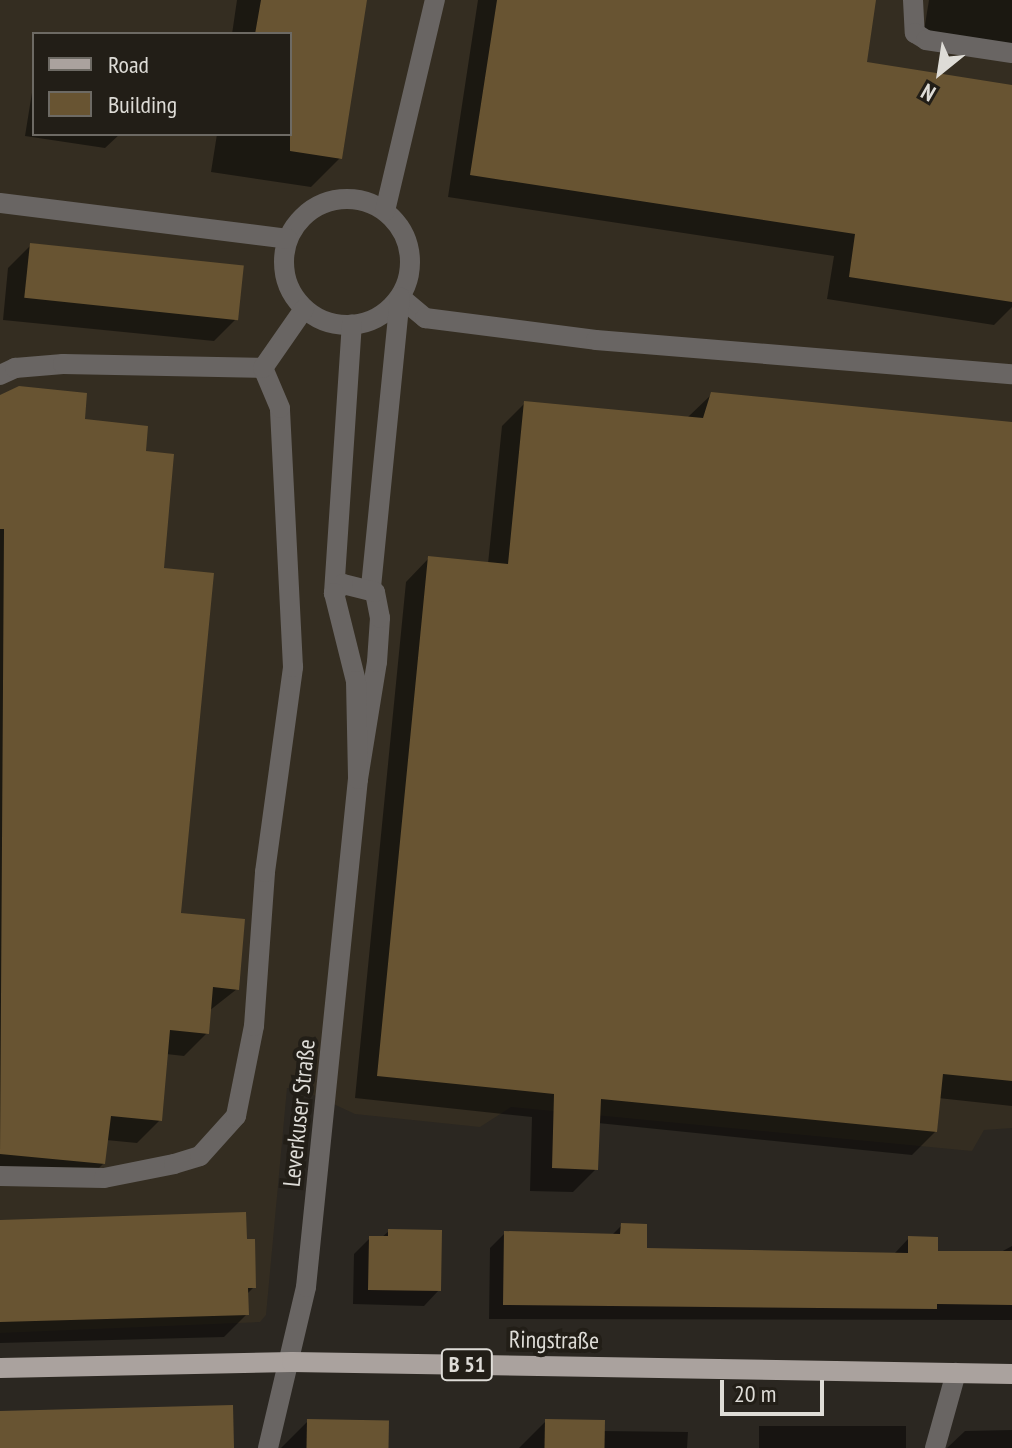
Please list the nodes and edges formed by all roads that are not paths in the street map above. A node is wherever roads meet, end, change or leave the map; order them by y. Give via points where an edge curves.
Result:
1 (435, 0) edge
2 (913, 0) edge
3 (1012, 53) edge
4 (0, 203) edge
5 (385, 211) junction
6 (288, 239) junction
7 (400, 297) junction
8 (304, 309) junction
9 (352, 325) junction
10 (263, 368) junction
11 (1012, 374) edge
12 (0, 375) edge
13 (371, 587) junction
14 (334, 593) junction
15 (358, 779) junction
16 (0, 1176) edge
17 (292, 1362) junction
18 (0, 1368) edge
19 (956, 1373) junction
20 (1012, 1374) edge
21 (268, 1448) edge
22 (935, 1448) edge

1 - 5 street
2 - 3 street via 915,33 926,40
4 - 6 street
5 - 6 street via 348,198 329,200 297,222
5 - 7 street via 410,251
6 - 8 street via 285,277
7 - 9 street via 379,316
7 - 11 street via 425,318 596,340
7 - 13 street, Leverkuser Straße
8 - 9 street via 318,318
8 - 10 street
9 - 14 street, Leverkuser Straße
10 - 12 street via 63,364 15,368
10 - 16 street via 280,408 293,667 265,872 254,1026 236,1116 200,1156 174,1164 104,1178
13 - 14 street via 343,584
13 - 15 street, Leverkuser Straße via 380,618
14 - 15 street, Leverkuser Straße via 356,681
15 - 17 street, Leverkuser Straße via 308,1272
17 - 18 main road, Ringstraße / B 51
17 - 19 main road, Ringstraße / B 51
17 - 21 street, Leverkuser Straße
19 - 20 main road, Ringstraße / B 51
19 - 22 street

